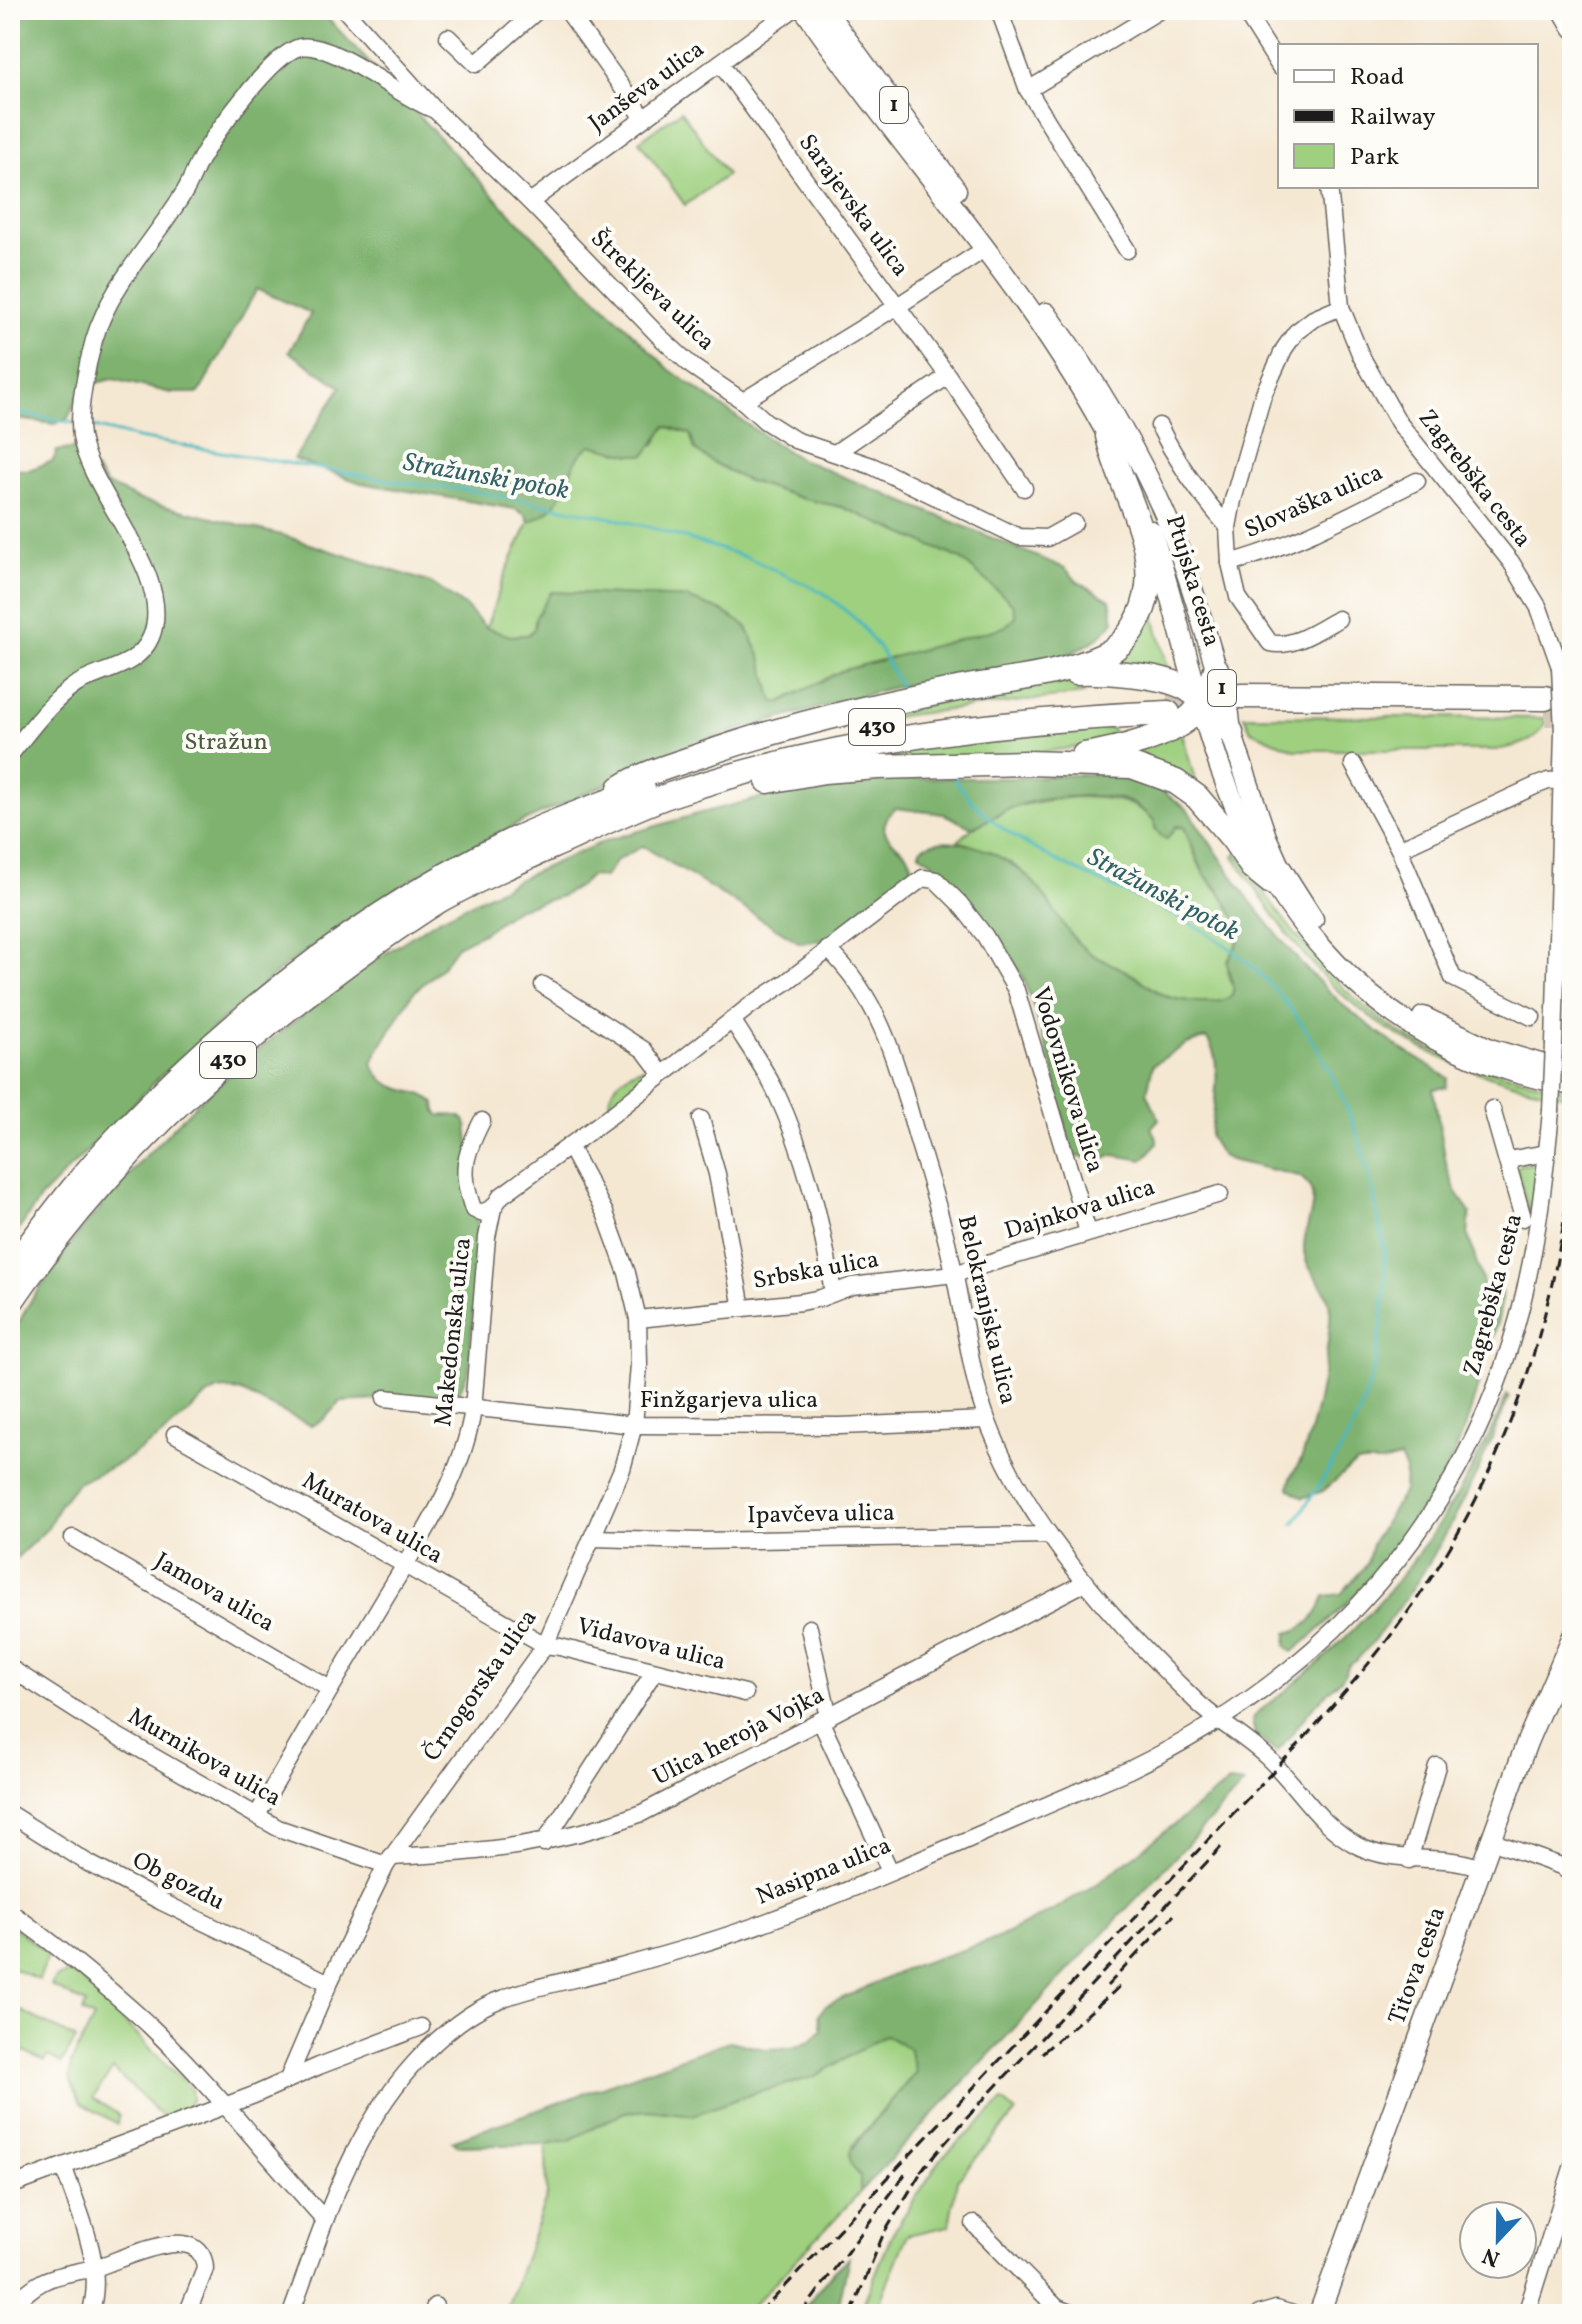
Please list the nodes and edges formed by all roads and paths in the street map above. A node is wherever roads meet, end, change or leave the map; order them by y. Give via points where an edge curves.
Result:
1 (345, 10) edge
2 (538, 10) edge
3 (567, 10) edge
4 (792, 10) edge
5 (805, 10) edge
6 (825, 10) edge
7 (999, 10) edge
8 (1160, 10) edge
9 (1244, 10) edge
10 (1561, 10) edge
11 (1572, 29) edge
12 (448, 37) dead end
13 (720, 63) junction
14 (1278, 64) edge
15 (1028, 90) junction
16 (435, 110) junction
17 (644, 118) junction
18 (1329, 188) edge
19 (530, 202) junction
20 (1127, 250) dead end
21 (974, 256) dead end
22 (896, 307) junction
23 (1341, 307) junction
24 (948, 376) junction
25 (743, 401) junction
26 (1159, 426) dead end
27 (1108, 436) junction
28 (835, 453) junction
29 (1417, 481) dead end
30 (1024, 488) dead end
31 (1074, 523) dead end
32 (1228, 527) junction
33 (1230, 563) junction
34 (1338, 619) dead end
35 (1216, 669) junction
36 (1049, 673) junction
37 (1202, 704) junction
38 (1167, 705) tunnel mouth
39 (1545, 706) tunnel mouth
40 (1239, 713) junction
41 (10, 755) edge
42 (1026, 763) junction
43 (1353, 764) dead end
44 (1562, 780) junction
45 (600, 814) junction
46 (1399, 849) junction
47 (927, 878) joint
48 (1272, 883) junction
49 (828, 949) junction
50 (543, 985) dead end
51 (1532, 1017) dead end
52 (733, 1021) junction
53 (1572, 1073) edge
54 (662, 1074) junction
55 (1572, 1085) edge
56 (1492, 1109) dead end
57 (701, 1119) dead end
58 (482, 1121) dead end
59 (569, 1146) junction
60 (1547, 1153) junction
61 (1508, 1160) junction
62 (1220, 1194) dead end
63 (493, 1208) junction
64 (1523, 1218) dead end
65 (1088, 1232) junction
66 (10, 1270) edge
67 (954, 1274) junction
68 (833, 1293) junction
69 (10, 1303) edge
70 (742, 1308) junction
71 (638, 1319) junction
72 (385, 1398) dead end
73 (473, 1409) junction
74 (986, 1420) junction
75 (634, 1425) junction
76 (175, 1434) dead end
77 (1049, 1535) junction
78 (73, 1538) dead end
79 (593, 1538) junction
80 (404, 1565) junction
81 (1086, 1582) junction
82 (809, 1628) dead end
83 (1572, 1638) edge
84 (545, 1645) junction
85 (1572, 1666) edge
86 (10, 1668) edge
87 (654, 1672) junction
88 (330, 1689) junction
89 (745, 1693) dead end
90 (825, 1720) junction
91 (1219, 1720) junction
92 (1437, 1766) dead end
93 (10, 1814) edge
94 (257, 1815) junction
95 (544, 1843) junction
96 (1502, 1845) junction
97 (1409, 1860) junction
98 (388, 1861) junction
99 (1481, 1868) junction
100 (890, 1871) junction
101 (1572, 1875) edge
102 (10, 1912) edge
103 (329, 1983) junction
104 (421, 2027) dead end
105 (288, 2079) junction
106 (225, 2105) junction
107 (64, 2168) junction
108 (1572, 2168) edge
109 (10, 2186) edge
110 (325, 2220) junction
111 (974, 2224) dead end
112 (1554, 2225) junction
113 (1572, 2230) edge
114 (95, 2268) junction
115 (10, 2309) edge
116 (1062, 2312) edge
117 (90, 2314) edge
118 (187, 2314) edge
119 (291, 2314) edge
120 (1259, 2314) edge
121 (1293, 2314) edge
122 (1319, 2314) edge
123 (1333, 2314) edge
124 (1526, 2314) edge

1 - 16 street, Štrekljeva ulica
2 - 12 street via 476,64
3 - 17 street
4 - 13 street, Janševa ulica
5 - 27 main road, Ptujska cesta / 1 via 999,269
6 - 35 main road, Ptujska cesta / 1 via 1078,357 1120,423 1168,522
7 - 15 street
8 - 15 street
9 - 14 street
10 - 11 street
13 - 17 street, Janševa ulica
13 - 22 street, Sarajevska ulica
15 - 20 street
16 - 19 street, Štrekljeva ulica
16 - 41 street via 338,57 304,46 289,51 252,87 201,158 186,189 113,296 94,340 80,415 90,464 136,550 153,600 150,638 129,662 70,688
17 - 19 street, Janševa ulica
18 - 23 street, Zagrebška cesta
19 - 25 street, Štrekljeva ulica via 661,338
21 - 22 street
22 - 24 street, Sarajevska ulica
22 - 25 street
23 - 32 street, Ptujska cesta via 1296,332 1273,367
23 - 44 street, Zagrebška cesta, bridge via 1361,356 1399,423 1511,562 1539,608 1560,667
24 - 28 street
24 - 30 street, Sarajevska ulica
25 - 28 street, Štrekljeva ulica via 795,440
26 - 32 street via 1178,464
27 - 36 highway via 1147,551 1145,604 1119,645
27 - 37 main road, Ptujska cesta / 1 via 1152,533
28 - 31 street, Štrekljeva ulica via 1019,537 1047,538
29 - 33 street, Slovaška ulica via 1328,527
32 - 33 street, Ptujska cesta
33 - 34 street, Ptujska cesta via 1238,597 1270,643 1289,642
35 - 37 highway
35 - 40 main road, Ptujska cesta / 1 via 1228,707
36 - 37 highway via 1131,674 1186,689
36 - 45 highway via 888,703 738,742 625,785
37 - 40 highway
37 - 42 highway via 1183,722 1151,737 1104,751
37 - 48 main road, Ptujska cesta / 1 via 1241,820
38 - 45 highway, 430 via 894,739 797,759
39 - 40 highway
40 - 53 main road, Ptujska cesta / 1 via 1257,814 1278,864 1309,913 1356,965 1442,1028 1517,1059
42 - 45 highway via 824,771
42 - 48 highway via 1132,766 1176,782 1203,804 1252,867
43 - 46 street
44 - 46 street via 1535,786
44 - 60 street, Zagrebška cesta, bridge
45 - 66 highway, 430 via 512,840 362,926 295,976 226,1032 115,1140
45 - 69 highway, 430 via 438,902 306,994 240,1048 129,1154
46 - 51 street via 1453,978
47 - 49 street, Makedonska ulica
47 - 65 street, Vodovnikova ulica via 947,889 985,936 1016,990
48 - 55 main road, Ptujska cesta / 1 via 1329,957 1383,1006 1440,1042 1489,1064
49 - 52 street, Makedonska ulica
49 - 67 street, Belokranjska ulica via 879,1017 892,1048
50 - 54 street via 644,1050
52 - 54 street, Makedonska ulica
52 - 68 street via 774,1087 803,1159
54 - 59 street, Makedonska ulica
56 - 61 street
57 - 70 street
58 - 63 street via 464,1173 473,1209 481,1213
59 - 63 street, Makedonska ulica via 501,1196
59 - 71 street, Črnogorska ulica via 619,1248
60 - 61 street
60 - 91 street, Zagrebška cesta via 1539,1220 1511,1341 1486,1410 1448,1487 1400,1558 1340,1626 1280,1678
61 - 64 street
62 - 65 street, Dajnkova ulica
63 - 73 street, Makedonska ulica
65 - 67 street, Dajnkova ulica
67 - 68 street, Srbska ulica
67 - 74 street, Belokranjska ulica
68 - 70 street, Srbska ulica
70 - 71 street, Srbska ulica
71 - 75 street, Črnogorska ulica
72 - 73 street, Finžgarjeva ulica
73 - 75 street, Finžgarjeva ulica
73 - 80 street, Makedonska ulica via 450,1483
74 - 75 street, Finžgarjeva ulica
74 - 77 street, Belokranjska ulica
75 - 79 street, Črnogorska ulica
76 - 80 street, Muratova ulica
77 - 79 street, Ipavčeva ulica
77 - 81 street, Belokranjska ulica
78 - 88 street, Jamova ulica
79 - 84 street, Črnogorska ulica
80 - 84 street, Muratova ulica
80 - 88 street, Makedonska ulica
81 - 90 street, Ulica heroja Vojka
81 - 91 street, Belokranjska ulica via 1137,1641
82 - 90 street
83 - 99 main road, Titova cesta
84 - 87 street, Vidavova ulica
84 - 98 street, Črnogorska ulica
85 - 96 main road, Titova cesta
86 - 94 street, Murnikova ulica
87 - 89 street, Vidavova ulica
87 - 95 street
88 - 94 street, Makedonska ulica
90 - 95 street, Ulica heroja Vojka via 642,1813
90 - 100 street
91 - 97 street via 1272,1761 1339,1835 1380,1856
91 - 100 street, Nasipna ulica via 1129,1770
92 - 97 street
93 - 103 street, Ob gozdu via 150,1896
94 - 98 street, Murnikova ulica via 290,1833
95 - 98 street, Ulica heroja Vojka
96 - 101 street
96 - 123 main road, Titova cesta
97 - 99 street
98 - 103 street, Črnogorska ulica
99 - 122 main road, Titova cesta
100 - 110 street, Nasipna ulica via 702,1944 487,2005 446,2033 393,2089 357,2144
102 - 106 street via 149,2026
103 - 105 street, Črnogorska ulica
104 - 105 street
105 - 106 street
106 - 107 street
106 - 110 street
107 - 109 street
107 - 114 street
108 - 112 street
110 - 119 street, Nasipna ulica
111 - 116 street
112 - 113 street
112 - 124 street
114 - 115 street via 48,2279
114 - 117 street
114 - 118 street via 169,2243 185,2245 205,2261
120 - 121 street via 1276,2309

